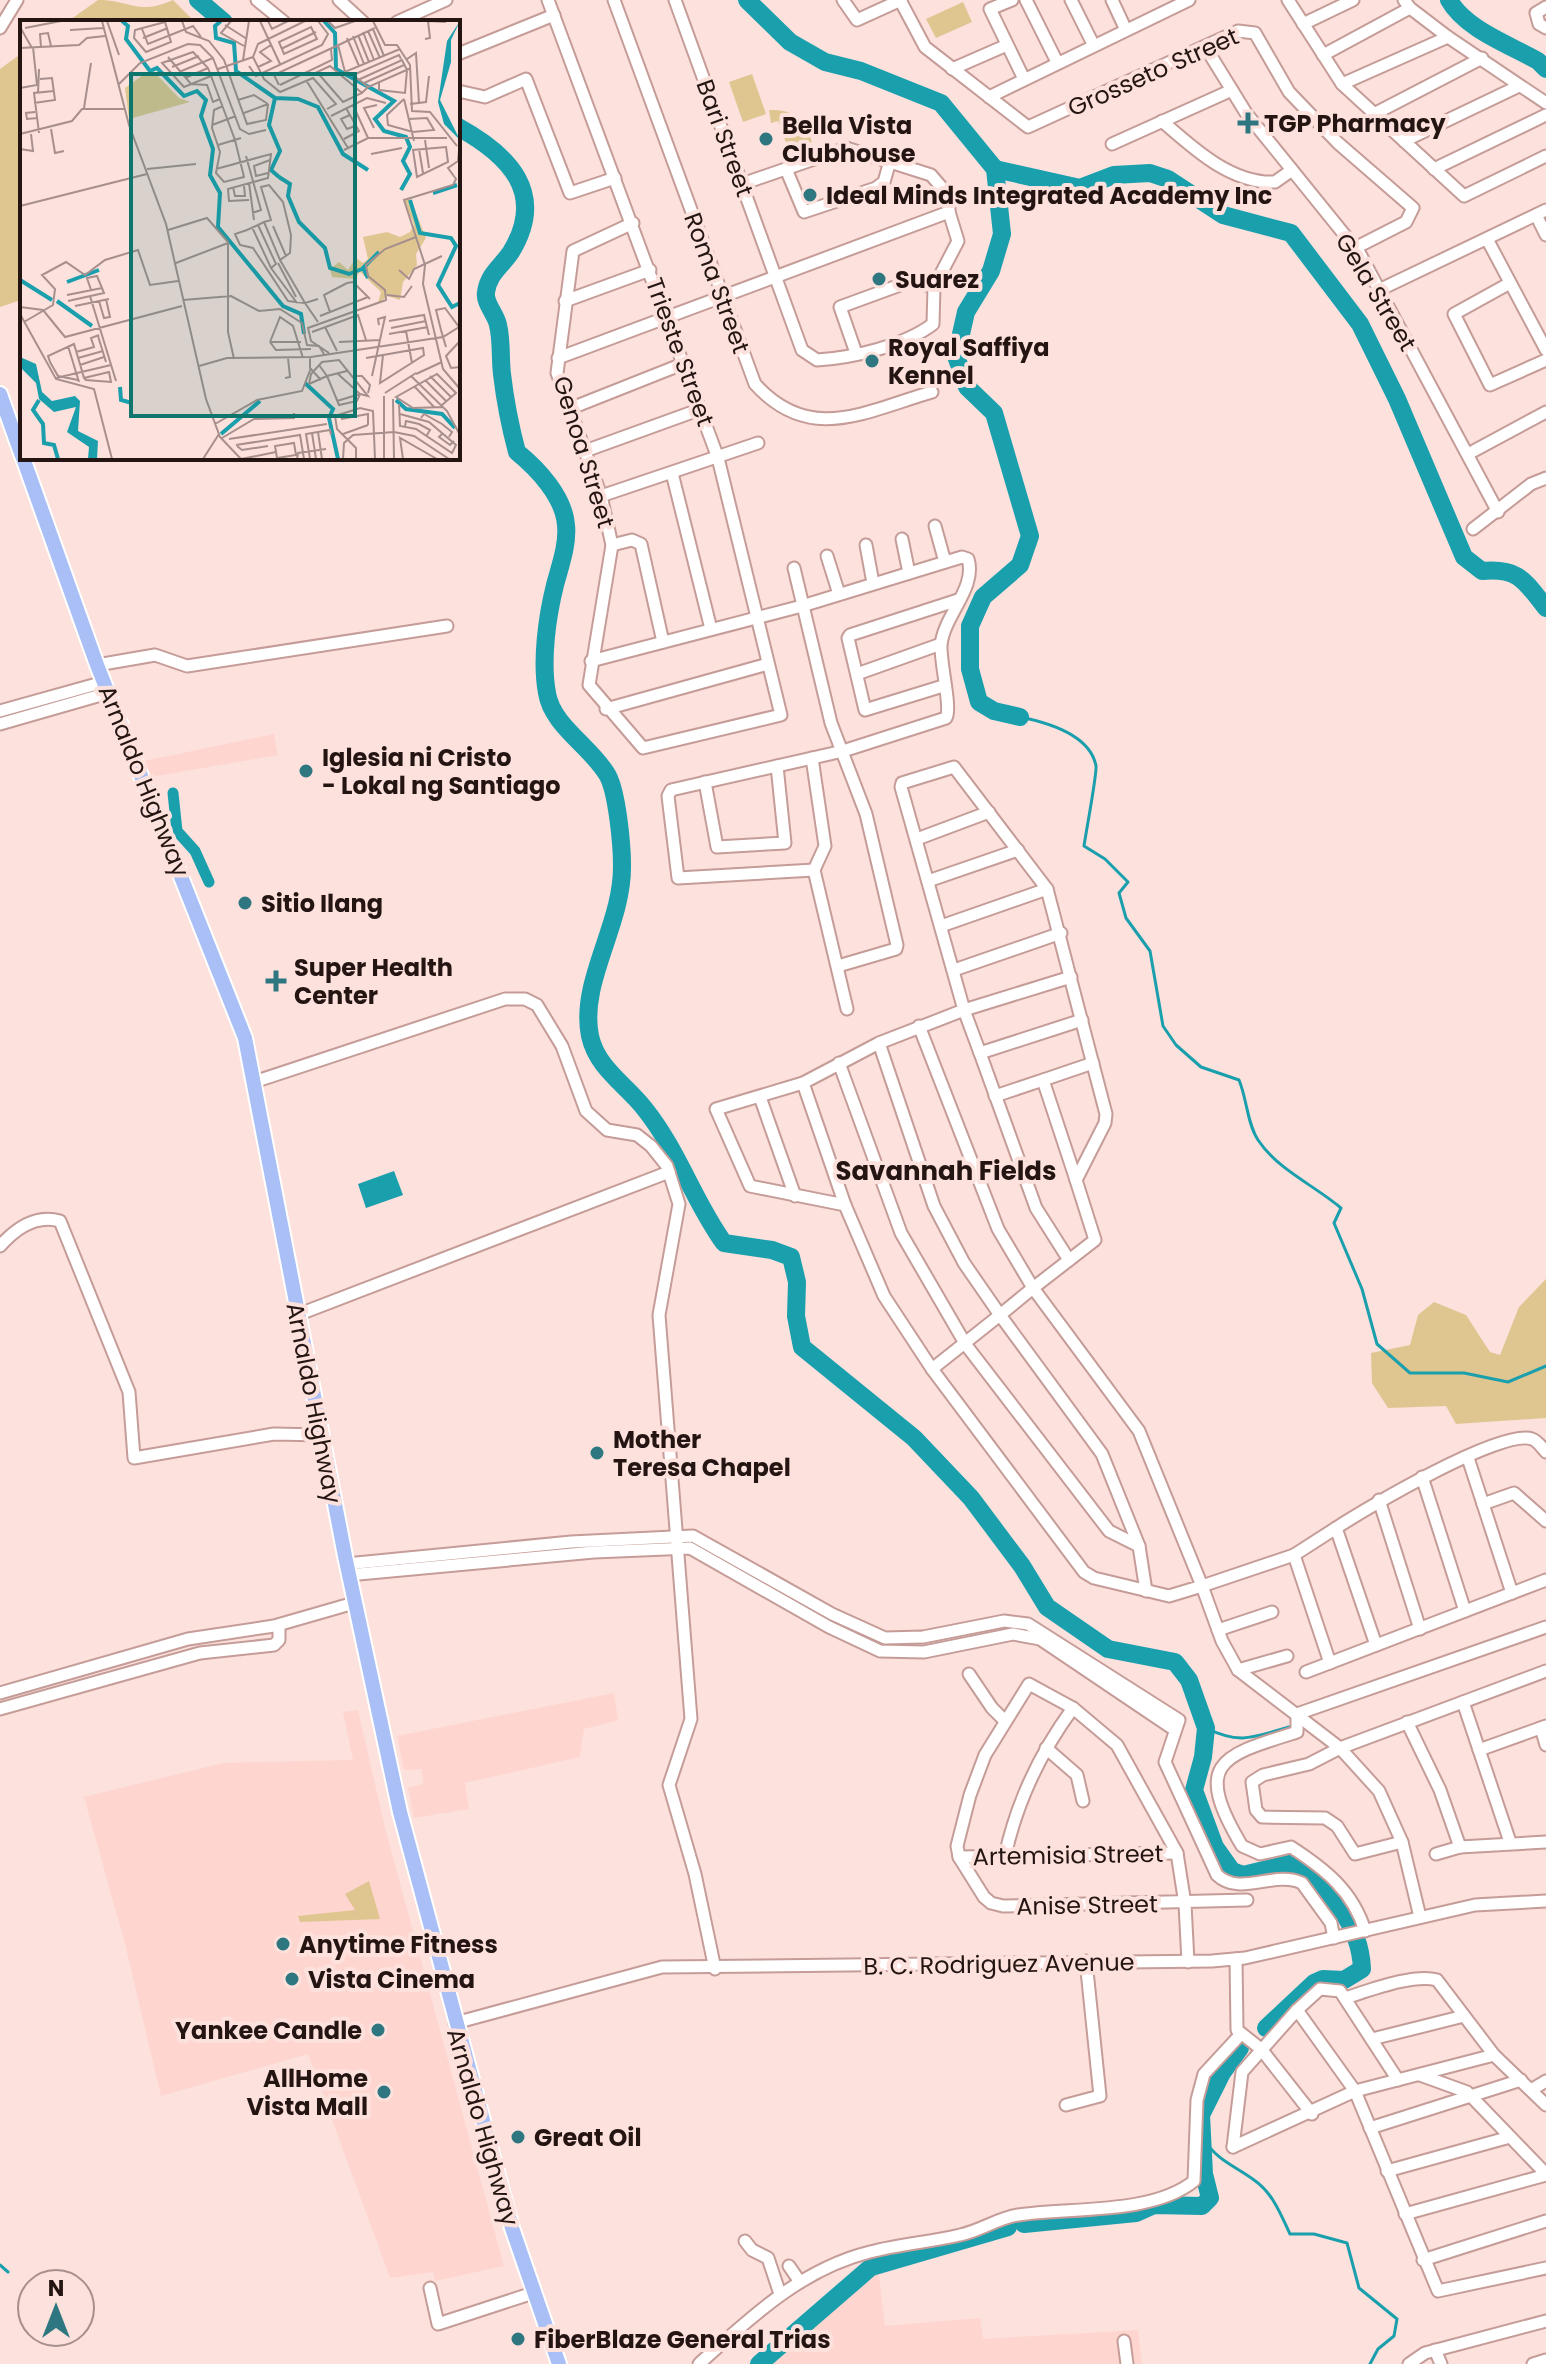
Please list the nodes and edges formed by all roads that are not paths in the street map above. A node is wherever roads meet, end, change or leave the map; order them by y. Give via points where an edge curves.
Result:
1 (17, 0) edge
2 (257, 0) edge
3 (339, 0) edge
4 (446, 0) edge
5 (548, 0) edge
6 (614, 0) edge
7 (675, 0) edge
8 (843, 0) edge
9 (900, 0) edge
10 (1012, 0) edge
11 (1026, 0) edge
12 (1071, 0) edge
13 (1112, 0) edge
14 (1154, 0) edge
15 (1189, 0) edge
16 (1288, 0) edge
17 (1353, 0) edge
18 (1407, 4) edge
19 (1546, 7) edge
20 (1161, 13) junction
21 (554, 15) junction
22 (282, 20) edge
23 (361, 20) edge
24 (401, 20) edge
25 (1303, 24) junction
26 (0, 28) edge
27 (1125, 28) junction
28 (1546, 28) edge
29 (1448, 37) junction
30 (1093, 44) junction
31 (1007, 45) junction
32 (1206, 48) junction
33 (460, 53) edge
34 (1323, 55) junction
35 (1482, 58) junction
36 (1057, 62) junction
37 (952, 69) junction
38 (1024, 79) junction
39 (1342, 84) junction
40 (1519, 86) junction
41 (1232, 90) junction
42 (460, 91) edge
43 (989, 97) junction
44 (1546, 103) edge
45 (1374, 114) junction
46 (1546, 115) edge
47 (1162, 121) junction
48 (1404, 141) junction
49 (1112, 144) dead end
50 (1546, 156) edge
51 (890, 161) junction
52 (786, 169) junction
53 (1434, 169) junction
54 (1292, 170) junction
55 (615, 178) junction
56 (742, 184) junction
57 (949, 212) junction
58 (1541, 213) edge
59 (633, 223) junction
60 (1546, 235) edge
61 (1487, 239) junction
62 (1355, 248) junction
63 (650, 270) junction
64 (776, 276) junction
65 (1510, 283) junction
66 (934, 287) junction
67 (1379, 290) junction
68 (721, 297) junction
69 (565, 301) junction
70 (668, 317) junction
71 (1546, 350) edge
72 (856, 353) junction
73 (558, 358) junction
74 (1546, 360) edge
75 (685, 363) junction
76 (932, 392) dead end
77 (0, 394) edge
78 (569, 409) junction
79 (701, 409) junction
80 (1546, 412) edge
81 (758, 443) dead end
82 (20, 451) edge
83 (585, 451) junction
84 (1468, 454) junction
85 (718, 458) junction
86 (23, 460) edge
87 (672, 473) junction
88 (1546, 478) edge
89 (601, 496) junction
90 (1498, 512) junction
91 (935, 526) dead end
92 (1473, 529) dead end
93 (902, 539) dead end
94 (612, 545) junction
95 (866, 545) dead end
96 (827, 556) dead end
97 (945, 562) junction
98 (794, 568) dead end
99 (909, 573) junction
100 (873, 583) junction
101 (839, 594) junction
102 (958, 600) junction
103 (802, 606) junction
104 (757, 618) junction
105 (447, 626) dead end
106 (711, 629) junction
107 (663, 642) junction
108 (941, 644) junction
109 (591, 661) junction
110 (768, 664) junction
111 (97, 665) junction
112 (857, 674) junction
113 (943, 686) junction
114 (106, 687) junction
115 (606, 709) junction
116 (0, 711) edge
117 (781, 715) joint
118 (0, 724) edge
119 (843, 751) junction
120 (812, 758) junction
121 (777, 766) junction
122 (705, 782) junction
123 (989, 812) junction
124 (917, 839) junction
125 (1018, 850) junction
126 (814, 870) junction
127 (928, 881) junction
128 (1047, 889) junction
129 (941, 926) junction
130 (1061, 933) junction
131 (838, 966) junction
132 (954, 970) junction
133 (1071, 977) junction
134 (847, 1009) dead end
135 (964, 1010) junction
136 (1082, 1020) junction
137 (919, 1026) junction
138 (879, 1043) junction
139 (980, 1053) junction
140 (839, 1063) junction
141 (1093, 1063) junction
142 (1043, 1080) junction
143 (254, 1082) junction
144 (803, 1083) junction
145 (995, 1096) junction
146 (760, 1097) junction
147 (669, 1172) junction
148 (1076, 1180) junction
149 (795, 1196) junction
150 (845, 1205) junction
151 (0, 1246) edge
152 (1069, 1260) junction
153 (1033, 1288) junction
154 (297, 1315) junction
155 (1000, 1315) junction
156 (966, 1345) junction
157 (932, 1369) junction
158 (322, 1435) junction
159 (1546, 1452) edge
160 (1468, 1458) junction
161 (1422, 1477) junction
162 (1379, 1500) junction
163 (1483, 1504) junction
164 (1546, 1521) edge
165 (1336, 1528) junction
166 (678, 1542) junction
167 (1139, 1546) junction
168 (1294, 1555) junction
169 (347, 1569) junction
170 (1546, 1580) edge
171 (1202, 1586) junction
172 (1146, 1591) junction
173 (1512, 1593) junction
174 (354, 1603) junction
175 (1465, 1611) junction
176 (1272, 1612) dead end
177 (279, 1625) junction
178 (1546, 1627) edge
179 (1420, 1629) junction
180 (1218, 1630) junction
181 (1376, 1645) junction
182 (1287, 1656) dead end
183 (1330, 1663) junction
184 (1238, 1670) junction
185 (1546, 1671) edge
186 (1306, 1672) dead end
187 (969, 1674) dead end
188 (0, 1693) edge
189 (1463, 1702) junction
190 (1073, 1708) junction
191 (0, 1709) edge
192 (1297, 1714) junction
193 (1004, 1720) junction
194 (1407, 1722) junction
195 (1544, 1727) edge
196 (1546, 1745) edge
197 (1046, 1748) junction
198 (1340, 1748) junction
199 (1479, 1750) junction
200 (1083, 1801) dead end
201 (1402, 1842) junction
202 (1510, 1842) junction
203 (1546, 1842) edge
204 (1460, 1847) junction
205 (1177, 1853) junction
206 (1436, 1854) dead end
207 (1005, 1856) junction
208 (959, 1857) junction
209 (1247, 1900) dead end
210 (1546, 1901) edge
211 (1185, 1904) junction
212 (1420, 1917) junction
213 (1363, 1931) junction
214 (1335, 1938) junction
215 (1236, 1959) junction
216 (1086, 1961) junction
217 (1188, 1962) junction
218 (715, 1969) junction
219 (1345, 1998) junction
220 (1297, 2010) junction
221 (1464, 2016) junction
222 (455, 2023) junction
223 (1241, 2034) junction
224 (1372, 2039) junction
225 (1261, 2049) junction
226 (1494, 2055) junction
227 (1419, 2074) junction
228 (1398, 2080) junction
229 (1521, 2080) junction
230 (1546, 2081) edge
231 (1531, 2090) junction
232 (1355, 2091) junction
233 (1473, 2097) junction
234 (1066, 2105) dead end
235 (1546, 2105) edge
236 (1312, 2114) junction
237 (1370, 2128) junction
238 (1510, 2137) junction
239 (1387, 2171) junction
240 (1546, 2174) edge
241 (1405, 2214) junction
242 (1546, 2221) edge
243 (745, 2241) dead end
244 (1423, 2260) junction
245 (789, 2266) dead end
246 (1546, 2268) edge
247 (800, 2282) junction
248 (430, 2288) dead end
249 (533, 2293) junction
250 (780, 2294) junction
251 (1546, 2321) edge
252 (1124, 2341) dead end
253 (1435, 2350) junction
254 (1546, 2360) edge
255 (559, 2364) edge
256 (699, 2364) edge
257 (1127, 2364) edge
258 (1409, 2364) edge
259 (1441, 2364) edge
260 (1533, 2364) edge

1 - 26 street
2 - 22 street
3 - 23 street
4 - 24 street
5 - 21 street, Trieste Street
6 - 68 street, Roma Street
7 - 56 street, Bari Street
8 - 9 street via 857,20
9 - 37 street via 925,47
10 - 31 street via 990,9
11 - 36 street
12 - 30 street
13 - 27 street
14 - 20 street
15 - 20 street
16 - 25 street
17 - 25 street
18 - 29 street
18 - 34 street
19 - 28 street via 1536,13
20 - 27 street
21 - 33 street
21 - 55 street, Trieste Street
25 - 34 street
27 - 30 street
29 - 35 street
29 - 39 street
30 - 36 street
31 - 37 street
31 - 38 street
32 - 41 street, Gela Street
32 - 43 street, Grosseto Street via 1028,127
32 - 62 street, Grosseto Street via 1238,31 1255,33 1289,92 1413,208 1411,218
34 - 39 street
35 - 40 street
35 - 45 street
36 - 38 street
37 - 43 street
38 - 43 street
39 - 45 street
40 - 44 street
40 - 48 street
41 - 47 street
41 - 54 street, Gela Street
42 - 55 street via 485,97 526,79 570,193
45 - 48 street
46 - 53 street
47 - 49 street
47 - 54 street via 1195,150 1242,176 1275,182
48 - 53 street
50 - 53 street via 1464,196
51 - 52 street via 846,148
51 - 52 street via 884,182 876,188 804,212
51 - 57 street via 940,181 949,196
52 - 56 street
54 - 62 street, Gela Street
55 - 59 street, Trieste Street
56 - 64 street, Bari Street
57 - 64 street
57 - 66 street via 958,234 957,248
58 - 60 street
58 - 61 street
59 - 63 street, Trieste Street
59 - 69 street, Genoa Street via 573,251
61 - 65 street
61 - 67 street
62 - 67 street, Gela Street
63 - 69 street
63 - 70 street, Trieste Street
64 - 68 street
64 - 72 street, Bari Street via 802,350 817,360
65 - 71 street
65 - 74 street via 1454,314 1490,385
66 - 72 street, Bari Street via 933,324
66 - 72 street via 911,281 840,307
67 - 84 street, Gela Street
68 - 70 street
68 - 76 street, Roma Street via 755,384 796,415 833,421
69 - 73 street, Genoa Street
70 - 73 street
70 - 75 street, Trieste Street
73 - 78 street, Genoa Street via 557,373
75 - 78 street
75 - 79 street, Trieste Street
77 - 82 main road, Arnaldo Highway
78 - 83 street, Genoa Street
79 - 83 street
79 - 85 street, Trieste Street
80 - 84 street
81 - 85 street
83 - 89 street, Genoa Street
84 - 90 street, Gela Street
85 - 87 street
85 - 104 street, Trieste Street
86 - 111 main road, Arnaldo Highway
87 - 89 street
87 - 106 street
88 - 90 street
89 - 94 street, Genoa Street
90 - 92 street
91 - 97 street
93 - 99 street
94 - 107 street via 632,540 641,544
94 - 109 street, Genoa Street
95 - 100 street
96 - 101 street
97 - 99 street
97 - 102 street via 962,557 969,562 971,576
98 - 103 street
99 - 100 street
100 - 101 street
101 - 103 street
102 - 108 street
102 - 112 street via 850,635
103 - 104 street
103 - 119 street
104 - 106 street
104 - 110 street, Trieste Street
105 - 111 street via 187,666 155,655
106 - 107 street
107 - 109 street
108 - 112 street
108 - 113 street
109 - 115 street, Genoa Street via 589,685
110 - 115 street
110 - 117 street, Trieste Street
111 - 114 main road, Arnaldo Highway
112 - 113 street via 865,710
113 - 119 street via 946,718
114 - 116 street
114 - 118 street
114 - 143 main road, Arnaldo Highway via 230,993
115 - 117 street, Genoa Street via 643,748
119 - 120 street
119 - 131 street via 866,814 897,945
120 - 121 street
120 - 126 street via 825,846
121 - 122 street
121 - 122 street via 785,843 717,847
122 - 126 street via 671,790 668,796 678,878
123 - 124 street
123 - 124 street via 954,767 902,783
123 - 125 street
124 - 127 street
125 - 127 street
125 - 128 street
126 - 131 street
127 - 129 street
128 - 129 street
128 - 130 street
129 - 132 street
130 - 132 street
130 - 133 street
131 - 134 street
132 - 135 street
133 - 135 street
133 - 136 street
135 - 137 street
135 - 139 street
136 - 139 street
136 - 141 street
137 - 138 street
137 - 153 street via 998,1229
138 - 140 street
138 - 155 street via 934,1206
139 - 145 street
140 - 144 street
140 - 156 street via 901,1233
141 - 142 street
141 - 148 street via 1105,1123
142 - 145 street
142 - 148 street
143 - 147 street via 505,999 525,999 537,1005 562,1046 586,1111 607,1130 637,1135
143 - 154 main road, Arnaldo Highway
144 - 146 street
144 - 150 street
145 - 152 street via 1036,1208
146 - 149 street
146 - 149 street via 716,1109 750,1186
147 - 154 street
147 - 166 street via 679,1204 659,1315
148 - 152 street via 1096,1233 1095,1240
149 - 150 street
150 - 157 street via 884,1296
151 - 158 street via 29,1222 60,1221 129,1392 134,1458 274,1434
152 - 153 street
153 - 155 street
153 - 171 street via 1139,1431
154 - 158 main road, Arnaldo Highway
155 - 156 street
155 - 167 street via 1102,1454
156 - 157 street
156 - 167 street via 1109,1531
157 - 172 street via 1084,1572
158 - 169 main road, Arnaldo Highway
159 - 160 street via 1527,1439
160 - 161 street
160 - 163 street
161 - 162 street
161 - 175 street
162 - 165 street
162 - 179 street
163 - 164 street via 1514,1493
163 - 173 street
165 - 168 street
165 - 181 street
166 - 169 street
166 - 214 street via 829,1627 888,1653 924,1652 1013,1634 1040,1639 1177,1725 1165,1762 1217,1875 1233,1885 1281,1878 1302,1883 1331,1923
166 - 218 street via 691,1719 669,1785
167 - 172 street
168 - 171 street
168 - 183 street
169 - 174 main road, Arnaldo Highway
170 - 173 street
171 - 172 street via 1169,1596
171 - 180 street
173 - 175 street
174 - 177 street
174 - 222 main road, Arnaldo Highway via 400,1812
175 - 179 street
176 - 180 street
177 - 188 street via 188,1639
177 - 191 street via 274,1645 200,1653
178 - 192 street
179 - 181 street
180 - 184 street
181 - 183 street
182 - 184 street
183 - 186 street
184 - 192 street
185 - 189 street
187 - 193 street
189 - 194 street
189 - 199 street
190 - 193 street, Anise Street via 1029,1684
190 - 197 street
190 - 205 street, Anise Street via 1117,1745
192 - 198 street
192 - 213 street via 1297,1732 1225,1760 1218,1771 1222,1802 1242,1846 1260,1854 1291,1847 1306,1857 1352,1897
193 - 208 street, Anise Street via 970,1795
194 - 198 street
194 - 204 street
195 - 196 street
195 - 199 street
197 - 200 street via 1077,1775
197 - 207 street via 1018,1805
198 - 201 street via 1379,1791
198 - 201 street via 1309,1764 1255,1779 1259,1814 1267,1819 1332,1820 1355,1854
199 - 202 street
201 - 212 street
202 - 203 street
202 - 204 street
204 - 206 street
205 - 207 street, Artemisia Street
205 - 211 street, Anise Street
207 - 208 street, Artemisia Street
208 - 211 street, Anise Street via 987,1900 997,1905
209 - 211 street, Anise Street
210 - 212 street, B. C. Rodriguez Avenue via 1500,1901
211 - 217 street, Anise Street
212 - 213 street, B. C. Rodriguez Avenue
213 - 214 street, B. C. Rodriguez Avenue
214 - 215 street, B. C. Rodriguez Avenue
215 - 217 street, B. C. Rodriguez Avenue
215 - 223 street via 1234,2017
216 - 217 street, B. C. Rodriguez Avenue
216 - 218 street, B. C. Rodriguez Avenue
216 - 234 street via 1100,2096
218 - 222 street, B. C. Rodriguez Avenue via 662,1967
219 - 220 street via 1334,1988 1320,1989
219 - 221 street via 1433,1978
219 - 224 street
220 - 225 street
220 - 232 street
221 - 224 street
221 - 226 street
222 - 249 main road, Arnaldo Highway
223 - 225 street
223 - 247 street via 1204,2074 1197,2100 1194,2181 1180,2192 1130,2205 1015,2215 967,2234 870,2252
224 - 228 street
225 - 236 street
225 - 236 street via 1242,2072 1233,2147
226 - 227 street
226 - 229 street
227 - 228 street
227 - 233 street
228 - 232 street
229 - 231 street
229 - 233 street
230 - 231 street
231 - 235 street
232 - 236 street
232 - 237 street
233 - 237 street
233 - 238 street
237 - 239 street
238 - 239 street
238 - 240 street
239 - 241 street
240 - 241 street
241 - 244 street
242 - 244 street
243 - 250 street via 768,2258
244 - 246 street via 1441,2291
245 - 247 street
247 - 250 street
248 - 249 street via 438,2324
249 - 255 main road, Arnaldo Highway
250 - 256 street
251 - 253 street
252 - 257 street
253 - 258 street
253 - 259 street
254 - 260 street

